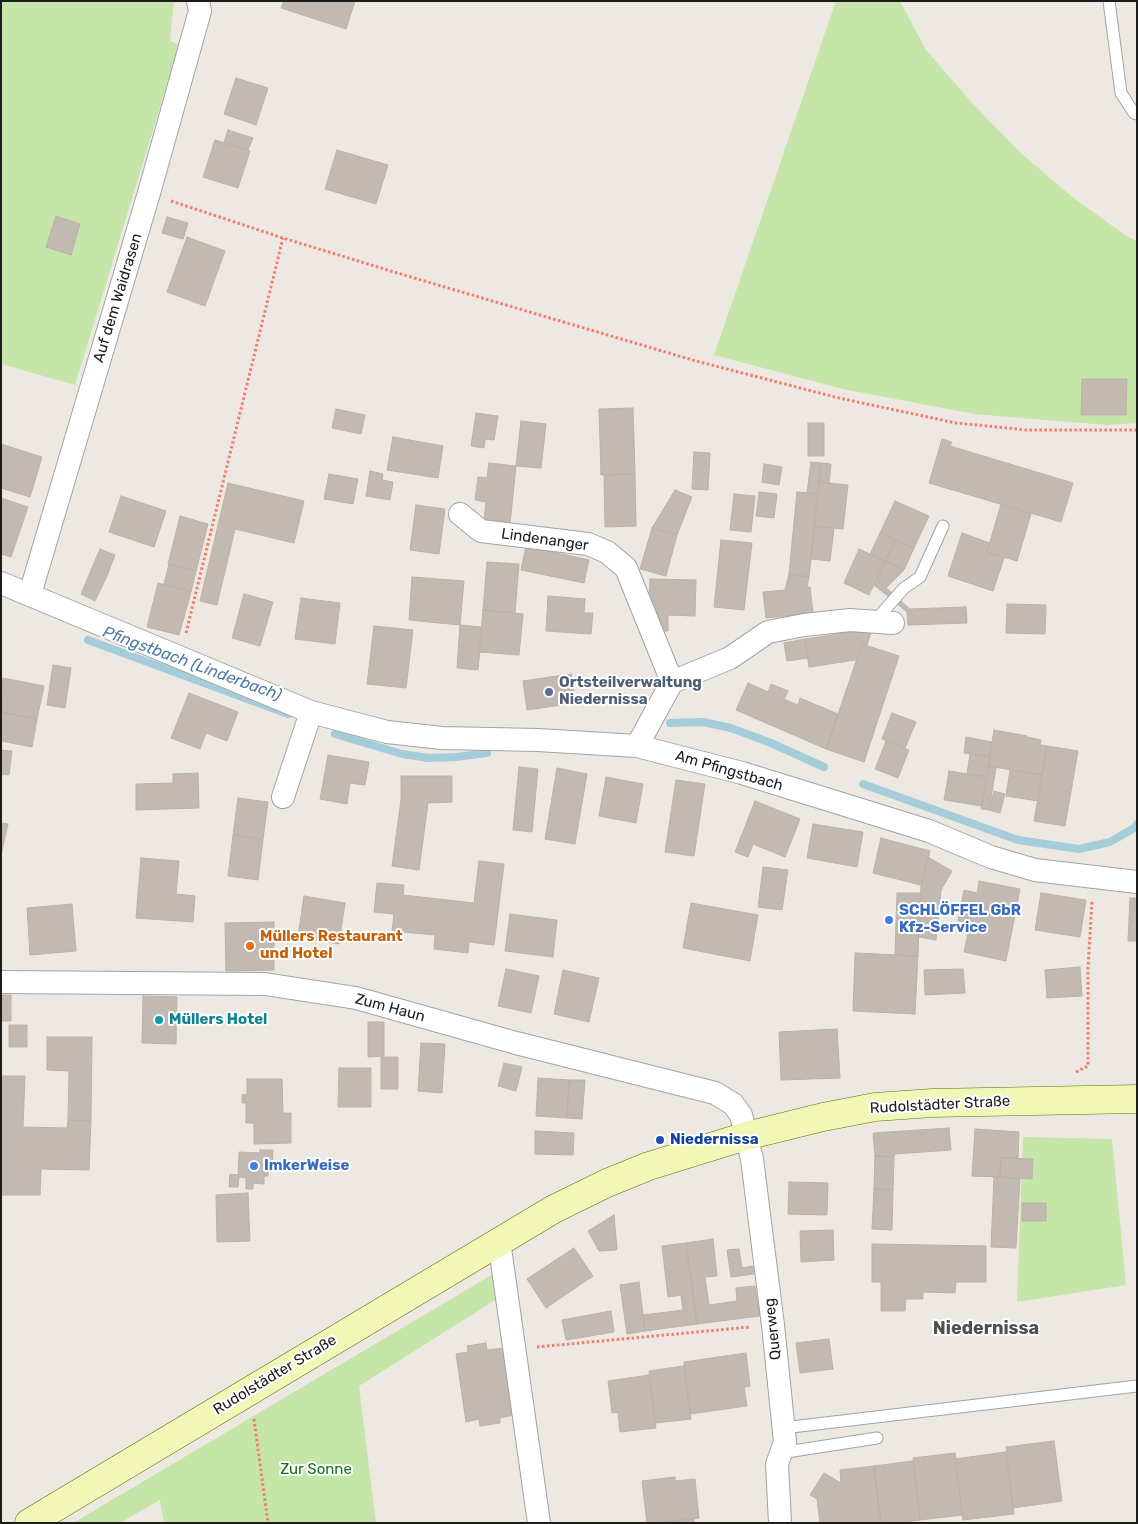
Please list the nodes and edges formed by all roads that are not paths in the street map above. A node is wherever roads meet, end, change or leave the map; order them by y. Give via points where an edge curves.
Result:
1 (198, 1) edge
2 (1109, 1) edge
3 (1137, 114) edge
4 (460, 514) dead end
5 (943, 526) dead end
6 (1, 583) edge
7 (30, 594) junction
8 (883, 623) joint
9 (672, 682) junction
10 (311, 712) junction
11 (637, 746) junction
12 (282, 797) dead end
13 (1137, 882) edge
14 (1, 982) edge
15 (1137, 1099) edge
16 (746, 1136) junction
17 (499, 1241) junction
18 (1137, 1386) edge
19 (783, 1428) junction
20 (877, 1438) dead end
21 (780, 1453) junction
22 (46, 1518) edge
23 (539, 1523) edge
24 (780, 1523) edge

1 - 7 street, Auf dem Waidrasen via 200,11 149,193
2 - 3 lane via 1121,94
4 - 9 street, Lindenanger via 481,531 588,544 607,552 626,568
5 - 8 lane via 920,577 897,595
6 - 7 street, Am Pfingstbach
7 - 10 street, Am Pfingstbach
8 - 9 street via 850,620 768,632 730,658
9 - 11 street
10 - 11 street, Am Pfingstbach via 387,732 442,738
10 - 12 street
11 - 13 street, Am Pfingstbach via 742,773 920,828 991,857 1034,870
14 - 16 street, Zum Haun via 265,984 356,998 715,1093 733,1104
15 - 16 street, Rudolstädter Straße via 932,1103 885,1107 823,1117
16 - 17 street, Rudolstädter Straße via 607,1182
16 - 19 street, Querweg via 752,1158
17 - 22 street, Rudolstädter Straße
17 - 23 street
18 - 19 lane
19 - 21 street, Querweg via 785,1442
20 - 21 lane
21 - 24 street, Querweg via 776,1464

